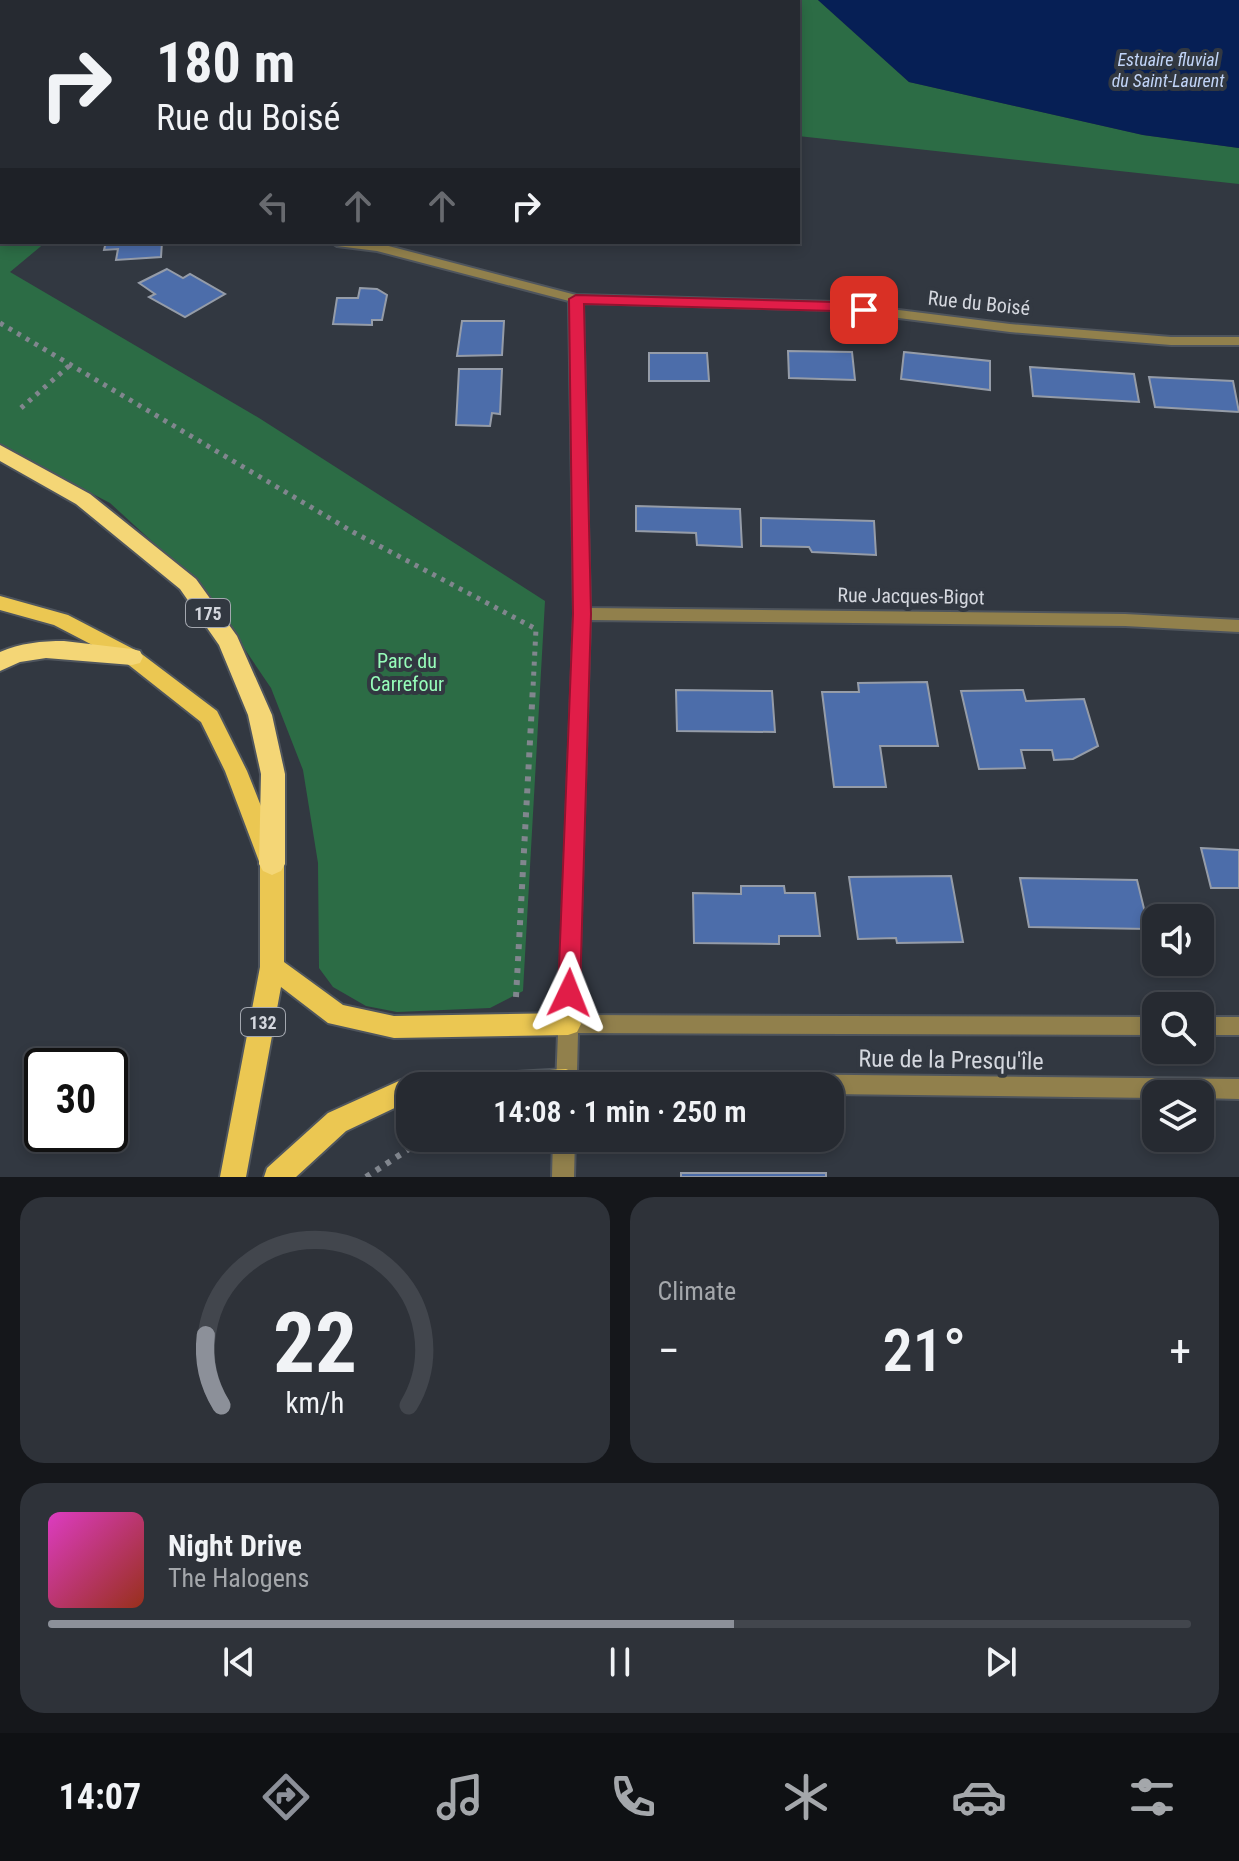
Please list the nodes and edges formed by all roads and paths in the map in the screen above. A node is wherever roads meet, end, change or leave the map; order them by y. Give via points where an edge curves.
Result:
1 (353, 244) edge
2 (576, 299) junction
3 (0, 323) edge
4 (1239, 341) edge
5 (70, 365) junction
6 (21, 408) dead end
7 (0, 452) edge
8 (0, 603) edge
9 (582, 614) junction
10 (1239, 626) edge
11 (132, 657) junction
12 (0, 663) edge
13 (272, 864) junction
14 (272, 967) junction
15 (568, 1024) junction
16 (514, 1026) junction
17 (1142, 1026) edge
18 (1214, 1026) edge
19 (1239, 1026) edge
20 (566, 1072) edge
21 (844, 1086) edge
22 (1239, 1089) edge
23 (396, 1094) edge
24 (404, 1152) edge
25 (564, 1152) edge
26 (233, 1177) edge
27 (277, 1177) edge
28 (366, 1177) edge
29 (563, 1177) edge

1 - 2 street, Rue du Boisé
2 - 4 street, Rue du Boisé via 835,306 1010,328
2 - 9 street
3 - 5 path
5 - 6 path
5 - 16 path via 353,532 536,629
7 - 13 highway, 175 via 83,499 188,584 229,642 260,715 273,774
8 - 11 main road, 132 via 61,620
9 - 10 street, Rue Jacques-Bigot
9 - 15 street
11 - 12 highway via 55,649
11 - 13 main road, 132 via 209,717
13 - 14 main road, 132
14 - 16 main road via 337,1015 394,1027
14 - 26 main road, 132
15 - 16 main road
15 - 17 street, Rue de la Presqu'île
15 - 20 street
18 - 19 street
21 - 22 street, Rue de la Presqu'île
23 - 27 main road via 337,1122
24 - 28 path
25 - 29 street

